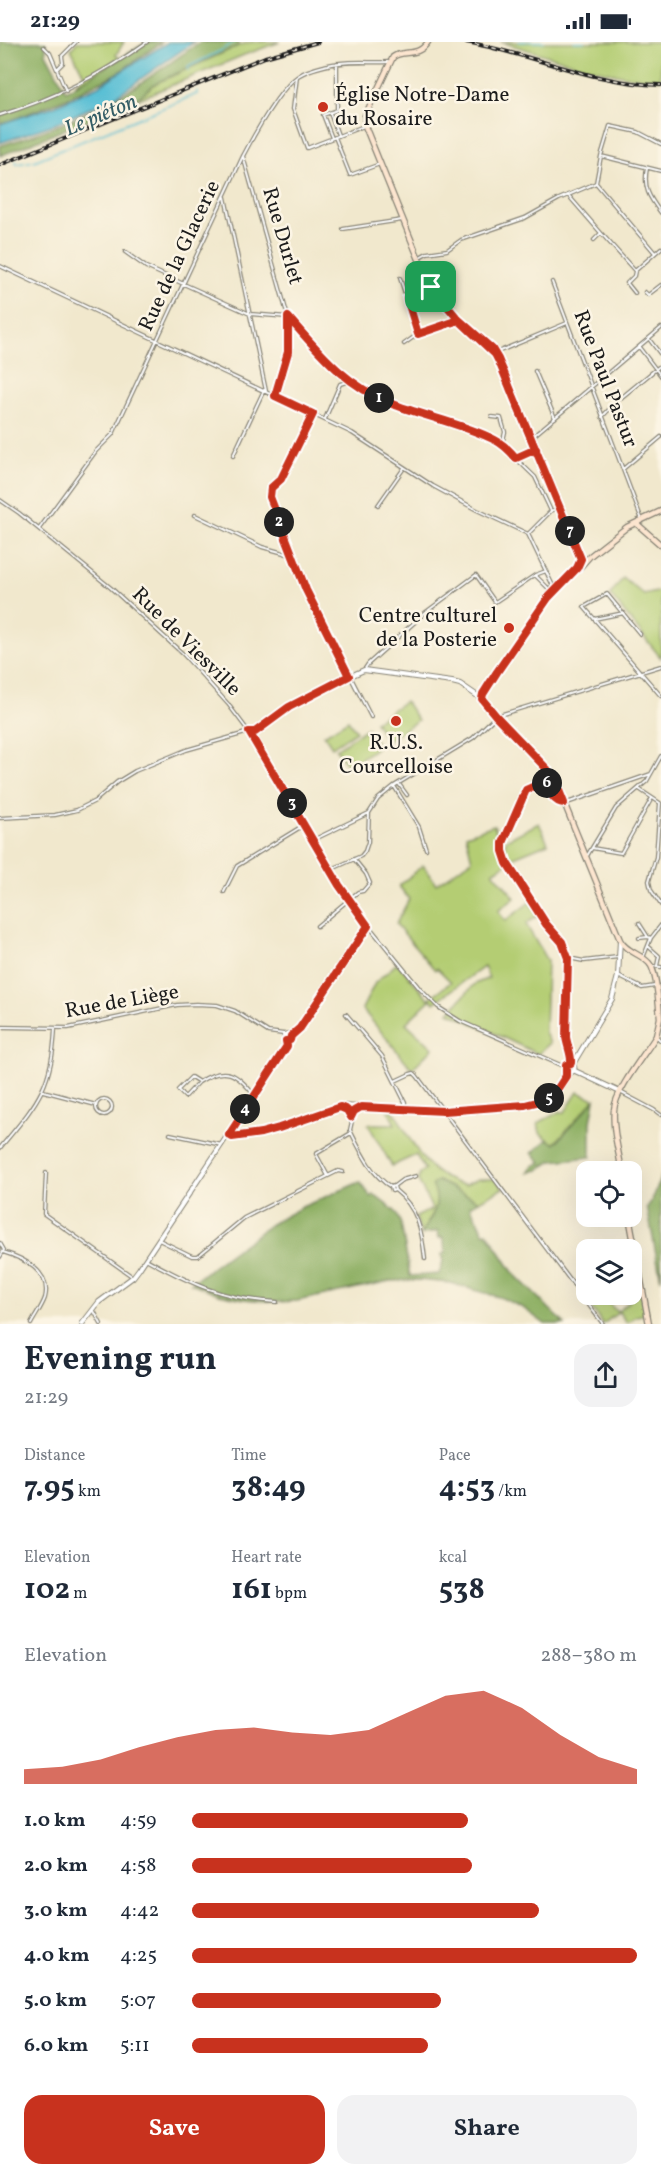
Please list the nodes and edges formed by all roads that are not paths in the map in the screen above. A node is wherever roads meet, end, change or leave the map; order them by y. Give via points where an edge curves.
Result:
1 (76, 42) edge
2 (147, 42) edge
3 (428, 42) edge
4 (44, 47) dead end
5 (390, 62) junction
6 (337, 63) junction
7 (57, 69) junction
8 (297, 77) junction
9 (66, 91) junction
10 (330, 112) junction
11 (0, 116) edge
12 (365, 126) junction
13 (335, 137) junction
14 (661, 144) edge
15 (243, 156) junction
16 (601, 156) junction
17 (380, 164) junction
18 (647, 168) junction
19 (661, 171) edge
20 (596, 183) junction
21 (568, 195) junction
22 (225, 196) junction
23 (661, 213) edge
24 (402, 220) junction
25 (343, 229) dead end
26 (601, 234) junction
27 (594, 240) dead end
28 (661, 248) edge
29 (125, 252) dead end
30 (655, 253) junction
31 (417, 258) junction
32 (0, 266) edge
33 (634, 271) junction
34 (400, 278) dead end
35 (552, 282) dead end
36 (183, 284) junction
37 (661, 285) edge
38 (431, 287) junction
39 (645, 292) dead end
40 (635, 293) dead end
41 (407, 298) junction
42 (250, 314) junction
43 (288, 317) junction
44 (459, 320) junction
45 (567, 323) junction
46 (661, 328) edge
47 (418, 334) junction
48 (649, 339) junction
49 (157, 340) junction
50 (404, 344) dead end
51 (639, 347) junction
52 (495, 354) junction
53 (661, 355) edge
54 (661, 365) edge
55 (655, 369) junction
56 (536, 370) dead end
57 (340, 373) junction
58 (661, 376) edge
59 (349, 381) junction
60 (340, 384) junction
61 (591, 387) junction
62 (265, 391) junction
63 (275, 396) junction
64 (313, 414) junction
65 (492, 417) dead end
66 (602, 417) junction
67 (555, 418) junction
68 (325, 419) junction
69 (661, 437) edge
70 (531, 438) junction
71 (502, 445) junction
72 (536, 449) junction
73 (233, 456) dead end
74 (516, 458) junction
75 (404, 467) junction
76 (623, 469) junction
77 (0, 500) edge
78 (378, 506) dead end
79 (560, 507) junction
80 (551, 511) junction
81 (661, 511) edge
82 (195, 515) dead end
83 (642, 520) junction
84 (636, 523) junction
85 (39, 529) junction
86 (528, 534) junction
87 (661, 545) edge
88 (292, 556) junction
89 (582, 559) junction
90 (546, 571) junction
91 (535, 575) junction
92 (553, 591) junction
93 (624, 613) junction
94 (594, 619) junction
95 (640, 634) dead end
96 (661, 666) edge
97 (364, 670) junction
98 (639, 672) junction
99 (349, 676) junction
100 (661, 696) edge
101 (482, 699) junction
102 (496, 716) junction
103 (371, 717) dead end
104 (249, 732) junction
105 (661, 756) edge
106 (651, 774) junction
107 (399, 784) junction
108 (394, 786) junction
109 (639, 789) junction
110 (407, 795) dead end
111 (652, 798) junction
112 (564, 803) junction
113 (369, 813) junction
114 (0, 818) edge
115 (304, 825) junction
116 (313, 840) junction
117 (592, 848) junction
118 (426, 849) dead end
119 (586, 857) junction
120 (354, 859) junction
121 (330, 870) junction
122 (224, 892) dead end
123 (350, 900) junction
124 (661, 905) edge
125 (639, 923) dead end
126 (661, 925) edge
127 (317, 926) dead end
128 (368, 926) junction
129 (639, 938) dead end
130 (650, 938) junction
131 (620, 940) junction
132 (648, 946) junction
133 (618, 957) junction
134 (568, 958) junction
135 (643, 958) junction
136 (657, 967) edge
137 (618, 976) junction
138 (655, 986) junction
139 (346, 1014) dead end
140 (0, 1027) edge
141 (55, 1029) junction
142 (656, 1036) junction
143 (287, 1037) junction
144 (661, 1041) edge
145 (572, 1064) junction
146 (566, 1070) junction
147 (573, 1070) junction
148 (394, 1081) junction
149 (199, 1082) junction
150 (44, 1091) junction
151 (620, 1092) junction
152 (254, 1095) junction
153 (96, 1105) junction
154 (351, 1108) junction
155 (405, 1110) junction
156 (444, 1111) junction
157 (661, 1115) edge
158 (351, 1117) junction
159 (170, 1134) dead end
160 (351, 1134) junction
161 (229, 1135) junction
162 (222, 1144) junction
163 (0, 1149) edge
164 (620, 1161) edge
165 (342, 1172) dead end
166 (46, 1173) dead end
167 (328, 1176) junction
168 (416, 1176) dead end
169 (393, 1188) junction
170 (632, 1227) edge
171 (159, 1240) junction
172 (0, 1243) edge
173 (3, 1252) junction
174 (0, 1257) edge
175 (146, 1259) junction
176 (425, 1259) dead end
177 (133, 1277) junction
178 (277, 1302) dead end
179 (93, 1309) junction
180 (31, 1324) edge
181 (82, 1324) edge
182 (101, 1324) edge
183 (603, 1324) edge
184 (649, 1324) edge

1 - 7 street via 62,56 63,63
2 - 9 street
3 - 5 main road via 414,53 396,55
4 - 7 street
5 - 6 street, Rue de la Glacerie
5 - 12 main road via 365,116
6 - 8 street, Rue de la Glacerie
6 - 10 street via 337,110
7 - 9 street
8 - 13 street via 293,109 307,148
8 - 15 street, Rue de la Glacerie via 256,129
9 - 11 street
10 - 13 street
10 - 13 street via 323,115
12 - 13 street
12 - 17 main road
13 - 17 street via 350,175
14 - 16 street via 638,132 610,126
15 - 22 street, Rue de la Glacerie
15 - 43 street, Rue Durlet
16 - 18 street
16 - 20 street
17 - 24 main road
18 - 19 street
18 - 23 street via 648,196
20 - 21 street
20 - 30 street
21 - 26 street
21 - 31 street via 525,218
22 - 36 street, Rue de la Glacerie
22 - 42 street
24 - 25 street
24 - 31 main road
26 - 27 street
26 - 33 street
28 - 30 street
29 - 36 street
30 - 33 street
31 - 38 main road
32 - 49 street
33 - 40 street via 627,283
34 - 41 street
35 - 45 street, Rue Paul Pastur
36 - 42 street
36 - 49 street, Rue de la Glacerie
37 - 39 street via 649,295
38 - 41 street
38 - 44 main road
41 - 47 street
42 - 43 street
42 - 62 street
43 - 57 street
43 - 63 street, Rue Durlet via 288,352
44 - 47 street
44 - 52 main road
45 - 52 street
45 - 61 street, Rue Paul Pastur
46 - 48 street
47 - 50 street
48 - 51 street
48 - 53 street
49 - 62 street
49 - 85 street, Rue de la Glacerie via 113,434
51 - 55 street
51 - 61 street
52 - 70 main road
54 - 55 street
55 - 58 street
55 - 66 street
56 - 67 street
57 - 59 street
57 - 60 street
59 - 60 street
59 - 71 street via 390,403
60 - 68 street
61 - 66 street, Rue Paul Pastur
61 - 67 street
62 - 63 street
62 - 73 street
63 - 64 street
64 - 68 street
64 - 88 street via 281,479 269,492
65 - 71 street via 501,418 505,432
66 - 76 street, Rue Paul Pastur
67 - 70 street
68 - 75 street
69 - 76 street
70 - 72 main road
71 - 74 street
72 - 74 street
72 - 79 main road
74 - 80 street via 534,477
75 - 78 street
75 - 86 street via 477,510
76 - 83 street, Rue Paul Pastur
77 - 85 street, Rue de Viesville
79 - 80 street
79 - 89 main road
80 - 86 street
81 - 83 main road
82 - 88 street via 261,548
83 - 84 main road
84 - 87 main road
84 - 89 main road
85 - 104 street, Rue de Viesville via 183,654
86 - 90 street
88 - 99 street
89 - 92 main road
90 - 91 street
90 - 92 street
91 - 92 street
91 - 97 street via 495,602 476,575 426,612
92 - 101 main road
93 - 94 street
93 - 94 street via 607,594 584,607
93 - 95 street
94 - 98 street
96 - 98 street
97 - 99 street
97 - 101 street via 452,682
98 - 100 street
98 - 102 street
99 - 103 street
99 - 104 street
101 - 102 main road
102 - 107 street via 473,738
102 - 112 main road via 547,769
104 - 114 street via 186,750 135,771 77,810
104 - 115 street, Rue de Viesville
105 - 106 street
106 - 109 street
106 - 112 street
107 - 108 street
107 - 110 street
108 - 113 street
108 - 118 street via 419,827
109 - 111 street
109 - 117 street via 616,808
111 - 117 street via 621,853
111 - 124 street via 660,803 656,857 649,881
112 - 119 main road
112 - 134 street via 554,800 546,781 524,793 503,851 546,924 562,942
113 - 116 street
113 - 120 street via 368,842 365,851
115 - 116 street, Rue de Viesville
115 - 122 street via 237,866
116 - 121 street, Rue de Viesville
117 - 119 street
119 - 131 main road
120 - 121 street
120 - 123 street via 370,883
121 - 123 street, Rue de Viesville
123 - 127 street
123 - 128 street, Rue de Viesville
125 - 130 street
126 - 130 street
128 - 143 street via 300,1028
128 - 146 street via 420,990 450,1016
129 - 130 street
130 - 132 street
131 - 133 street
131 - 135 main road via 624,947
132 - 135 street
132 - 136 street via 659,956
133 - 134 street via 584,961
133 - 137 street
134 - 145 street via 566,1037
135 - 136 main road
136 - 138 main road
137 - 138 street via 642,988
137 - 145 street via 609,1006
138 - 142 main road via 660,1018
139 - 148 street via 382,1056
140 - 141 street, Rue de Liège
141 - 143 street, Rue de Liège via 196,1004 235,1011 268,1032
141 - 150 street
142 - 144 street
142 - 151 main road
143 - 152 street via 287,1046
145 - 146 street
145 - 147 street
146 - 147 street
146 - 156 street via 560,1086 548,1099
147 - 151 street
148 - 155 street
148 - 156 street via 414,1074
149 - 149 street via 191,1077 178,1090 185,1097
149 - 152 street via 219,1073 231,1073
150 - 153 street
150 - 163 street
151 - 157 street
151 - 164 main road via 614,1122
152 - 161 street
153 - 153 street via 100,1115 109,1115 113,1105 107,1099
154 - 155 street
154 - 158 street
154 - 158 street
154 - 161 street via 340,1107 261,1133
155 - 156 street
156 - 183 street
158 - 160 street
159 - 162 street
160 - 167 street via 316,1154
160 - 169 street via 379,1179
161 - 162 street
162 - 171 street
165 - 167 street
166 - 177 street via 44,1214
167 - 171 street via 244,1218 198,1256
168 - 169 street
169 - 176 street via 407,1200 416,1217
170 - 184 main road
171 - 175 street
172 - 173 street
173 - 174 street
173 - 180 street via 27,1262 45,1283 44,1301
175 - 177 street
175 - 178 street via 219,1294
177 - 179 street
179 - 181 street
179 - 182 street

